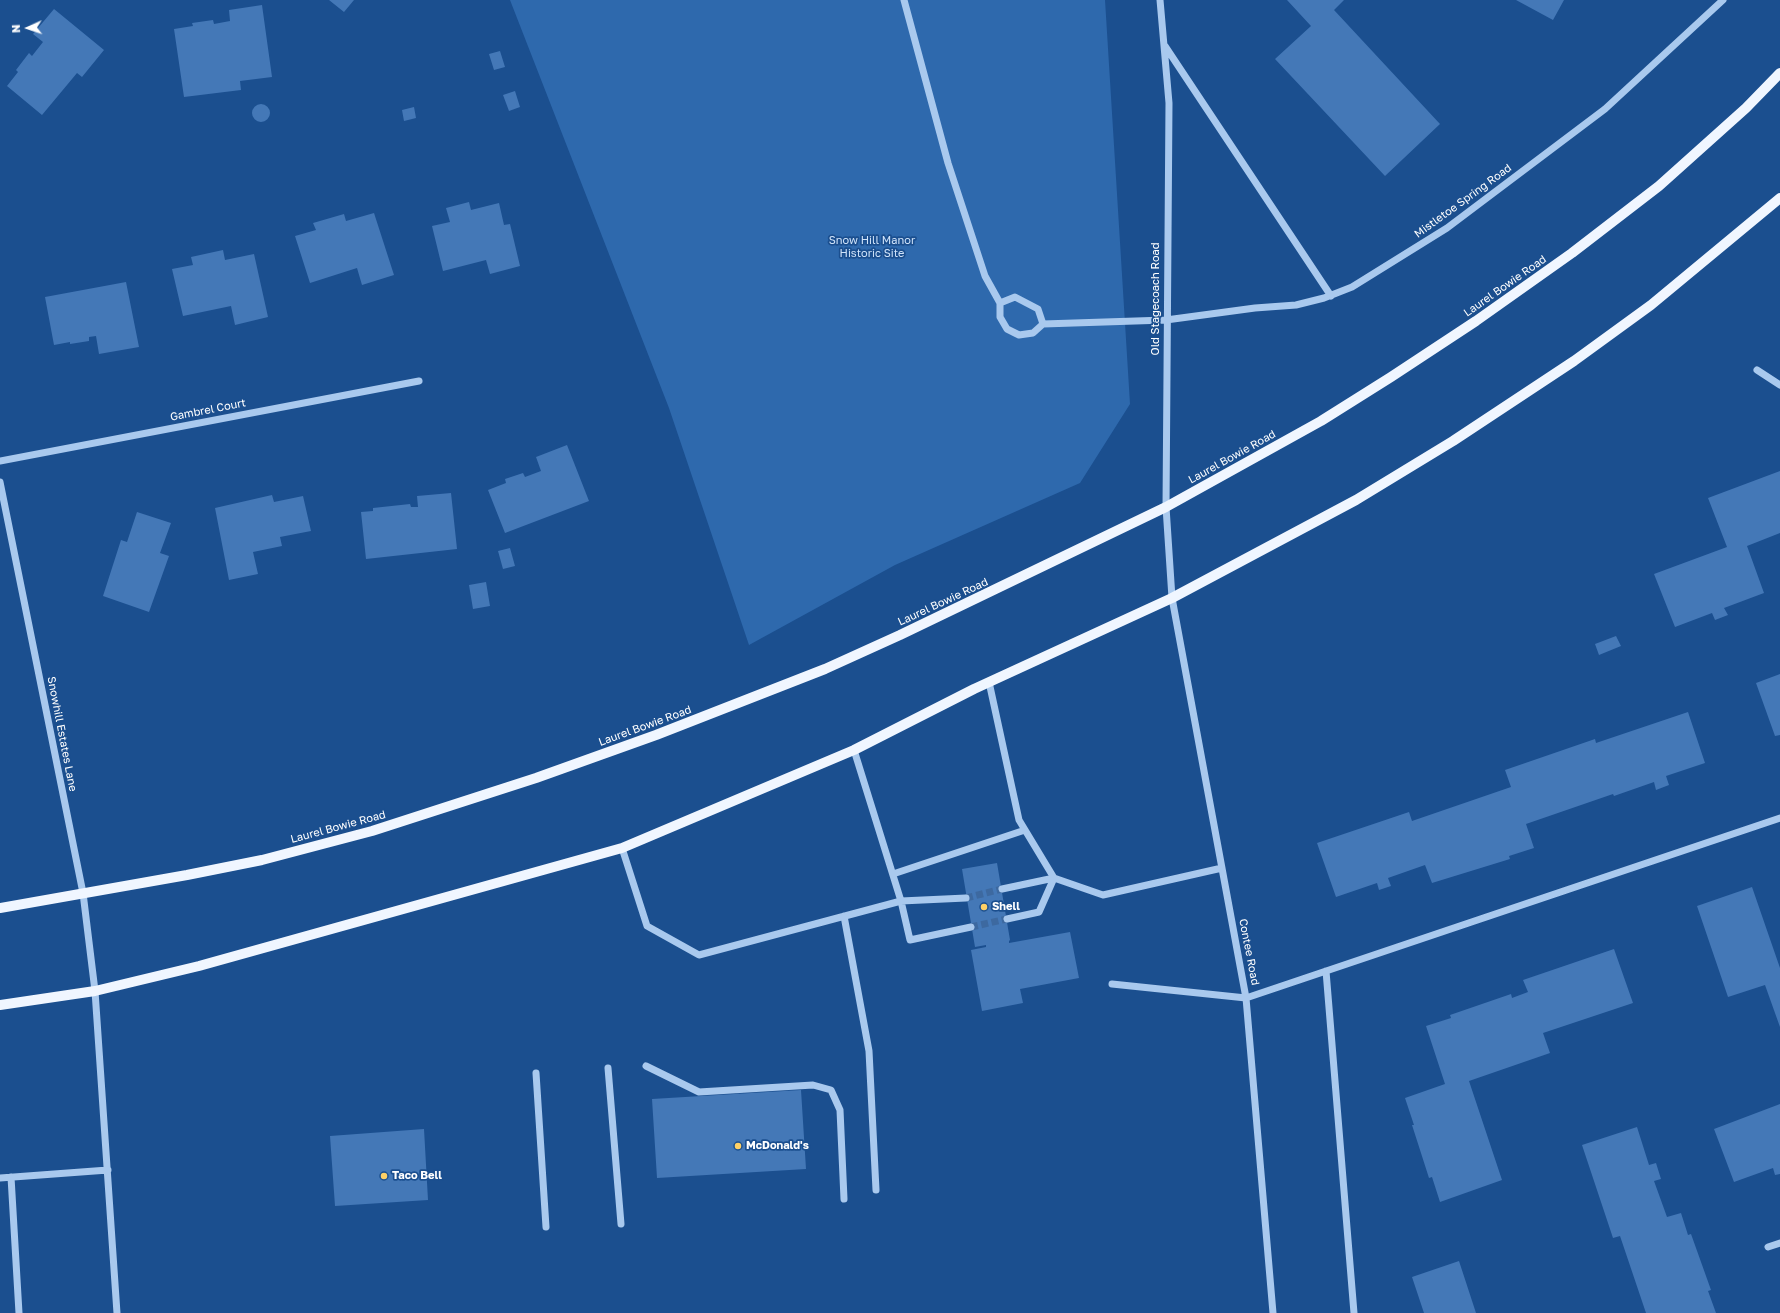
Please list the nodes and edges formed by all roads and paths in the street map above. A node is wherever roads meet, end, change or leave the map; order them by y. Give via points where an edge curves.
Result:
1 (904, 0) edge
2 (1160, 0) edge
3 (1723, 0) edge
4 (1164, 44) junction
5 (1780, 73) edge
6 (1780, 198) edge
7 (1331, 296) junction
8 (1000, 303) junction
9 (1166, 320) junction
10 (1043, 324) junction
11 (1757, 370) dead end
12 (419, 381) dead end
13 (1780, 385) edge
14 (0, 461) edge
15 (0, 482) edge
16 (1166, 507) junction
17 (1172, 598) junction
18 (989, 682) junction
19 (854, 750) junction
20 (1780, 818) edge
21 (1025, 830) junction
22 (622, 848) junction
23 (1222, 868) junction
24 (893, 874) junction
25 (1054, 878) junction
26 (1002, 889) tunnel mouth
27 (83, 893) junction
28 (966, 898) tunnel mouth
29 (901, 901) junction
30 (0, 908) edge
31 (844, 916) junction
32 (1007, 919) tunnel mouth
33 (971, 927) tunnel mouth
34 (1326, 971) junction
35 (1112, 984) dead end
36 (95, 991) junction
37 (1246, 998) junction
38 (0, 1004) edge
39 (646, 1066) dead end
40 (608, 1068) dead end
41 (536, 1073) dead end
42 (108, 1170) junction
43 (11, 1177) junction
44 (0, 1178) edge
45 (876, 1190) dead end
46 (844, 1199) dead end
47 (621, 1224) dead end
48 (546, 1226) dead end
49 (1780, 1242) edge
50 (1768, 1246) dead end
51 (19, 1313) edge
52 (117, 1313) edge
53 (1273, 1313) edge
54 (1354, 1313) edge

1 - 8 street via 948,162 985,276
2 - 4 street, Old Stagecoach Road
3 - 7 street, Mistletoe Spring Road via 1605,109 1546,154 1448,228 1370,278
4 - 7 street
4 - 9 street, Old Stagecoach Road via 1169,103
5 - 16 main road, Laurel Bowie Road via 1746,108 1659,186 1566,258 1476,321 1321,421
6 - 17 main road via 1651,305 1574,361 1453,441 1356,500
7 - 9 street, Mistletoe Spring Road via 1296,305
8 - 10 street via 1015,296 1038,309
8 - 10 street via 1000,317 1007,329 1019,335 1033,333
9 - 10 street, Mistletoe Spring Road
9 - 16 street, Old Stagecoach Road
11 - 13 street
12 - 14 street, Gambrel Court
15 - 27 street, Snowhill Estates Lane
16 - 17 street, Old Stagecoach Road
16 - 27 main road, Laurel Bowie Road via 1015,581 825,669 656,735 536,778 372,831 262,860
17 - 18 main road
17 - 23 street, Contee Road
18 - 19 main road
18 - 21 street via 1019,820
19 - 22 main road
19 - 24 street
20 - 34 street
21 - 24 street
21 - 25 street
22 - 31 street via 647,926 699,954
22 - 36 main road via 199,966
23 - 25 street via 1103,895
23 - 37 street, Contee Road
24 - 29 street
25 - 26 street
25 - 32 street via 1039,912
27 - 30 main road, Laurel Bowie Road
27 - 36 street, Snowhill Estates Lane
28 - 29 street
29 - 31 street
29 - 33 street via 910,940
31 - 45 street via 869,1051
34 - 37 street
34 - 54 street
35 - 37 street
36 - 38 main road
36 - 42 street, Snowhill Estates Lane
37 - 53 street, Contee Road
39 - 46 street via 699,1092 813,1085 831,1090 840,1110
40 - 47 street
41 - 48 street
42 - 43 street
42 - 52 street, Snowhill Estates Lane
43 - 44 street
43 - 51 street
49 - 50 street

